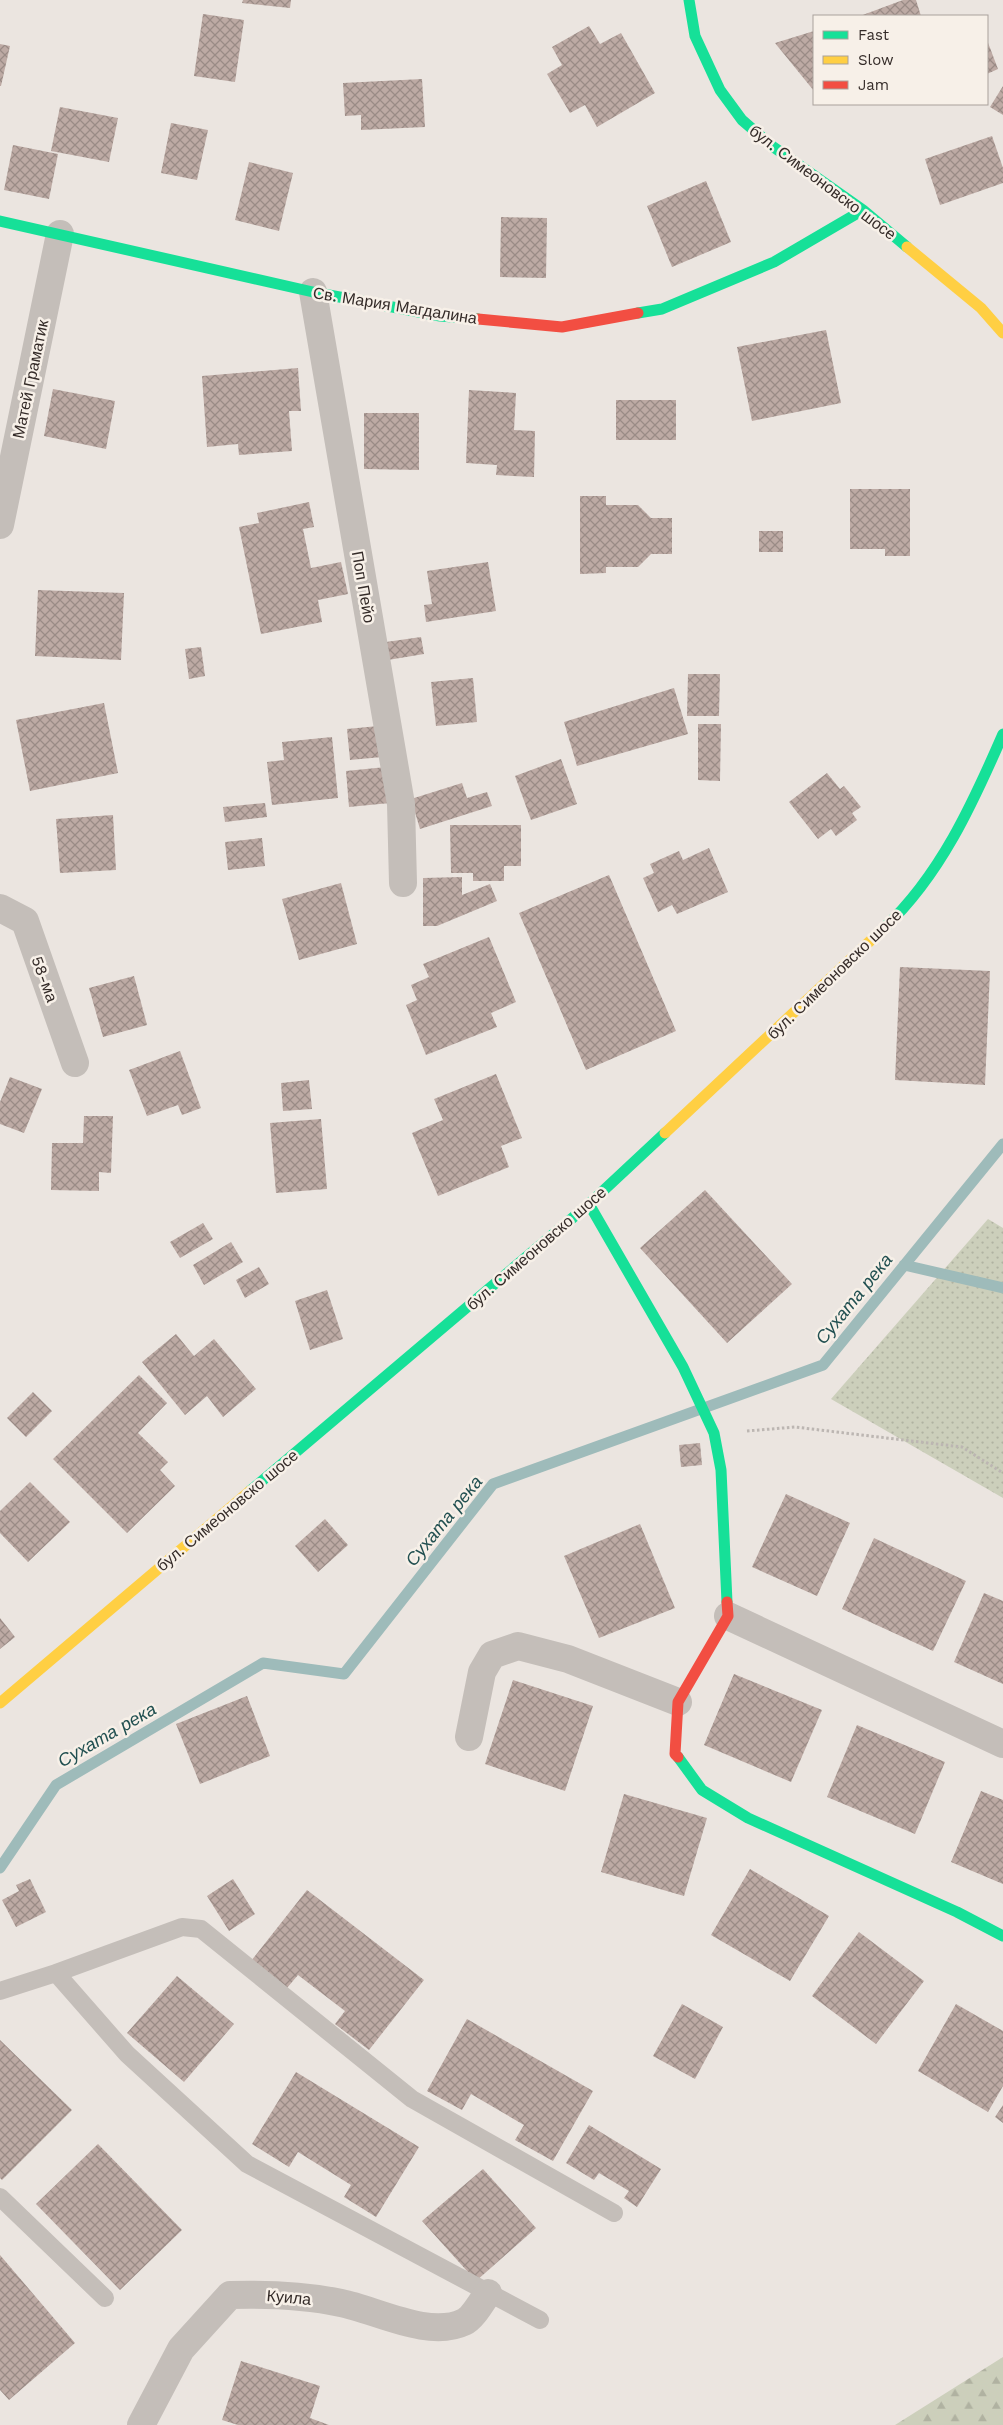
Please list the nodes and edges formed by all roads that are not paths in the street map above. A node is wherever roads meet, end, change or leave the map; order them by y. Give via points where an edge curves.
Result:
1 (689, 0) edge
2 (863, 210) junction
3 (0, 221) edge
4 (60, 234) junction
5 (313, 292) junction
6 (1003, 333) edge
7 (0, 524) edge
8 (1003, 734) edge
9 (403, 883) dead end
10 (0, 908) edge
11 (75, 1063) dead end
12 (589, 1204) junction
13 (728, 1616) junction
14 (678, 1702) junction
15 (0, 1703) edge
16 (469, 1737) dead end
17 (1003, 1744) edge
18 (1003, 1936) edge
19 (56, 1973) junction
20 (0, 1991) edge
21 (0, 2197) edge
22 (614, 2213) dead end
23 (488, 2293) junction
24 (105, 2298) dead end
25 (540, 2320) dead end
26 (141, 2425) edge

1 - 2 street, бул. Симеоновско шосе via 695,36 720,90 742,120 772,146
2 - 5 street, Св. Мария Магдалина via 774,262 662,309 562,327 440,316
2 - 6 street, бул. Симеоновско шосе via 981,308
3 - 4 street, Св. Мария Магдалина
4 - 5 street, Св. Мария Магдалина
4 - 7 street, Матей Граматик
5 - 9 street, Поп Пейо via 401,804
8 - 12 street, бул. Симеоновско шосе via 980,789 955,836 928,879 897,916
10 - 11 street, 58-ма via 25,921
12 - 13 street via 683,1367 714,1433 721,1470
12 - 15 street, бул. Симеоновско шосе
13 - 14 street
13 - 17 street
14 - 16 street via 568,1659 518,1646 492,1655 482,1672
14 - 18 street via 675,1754 702,1790 748,1818
19 - 20 lane
19 - 22 lane via 182,1927 201,1929 412,2099
19 - 23 lane via 127,2054 247,2164
21 - 24 lane
23 - 25 lane
23 - 26 street, Куила via 465,2322 442,2327 410,2324 342,2303 276,2294 230,2295 181,2349

